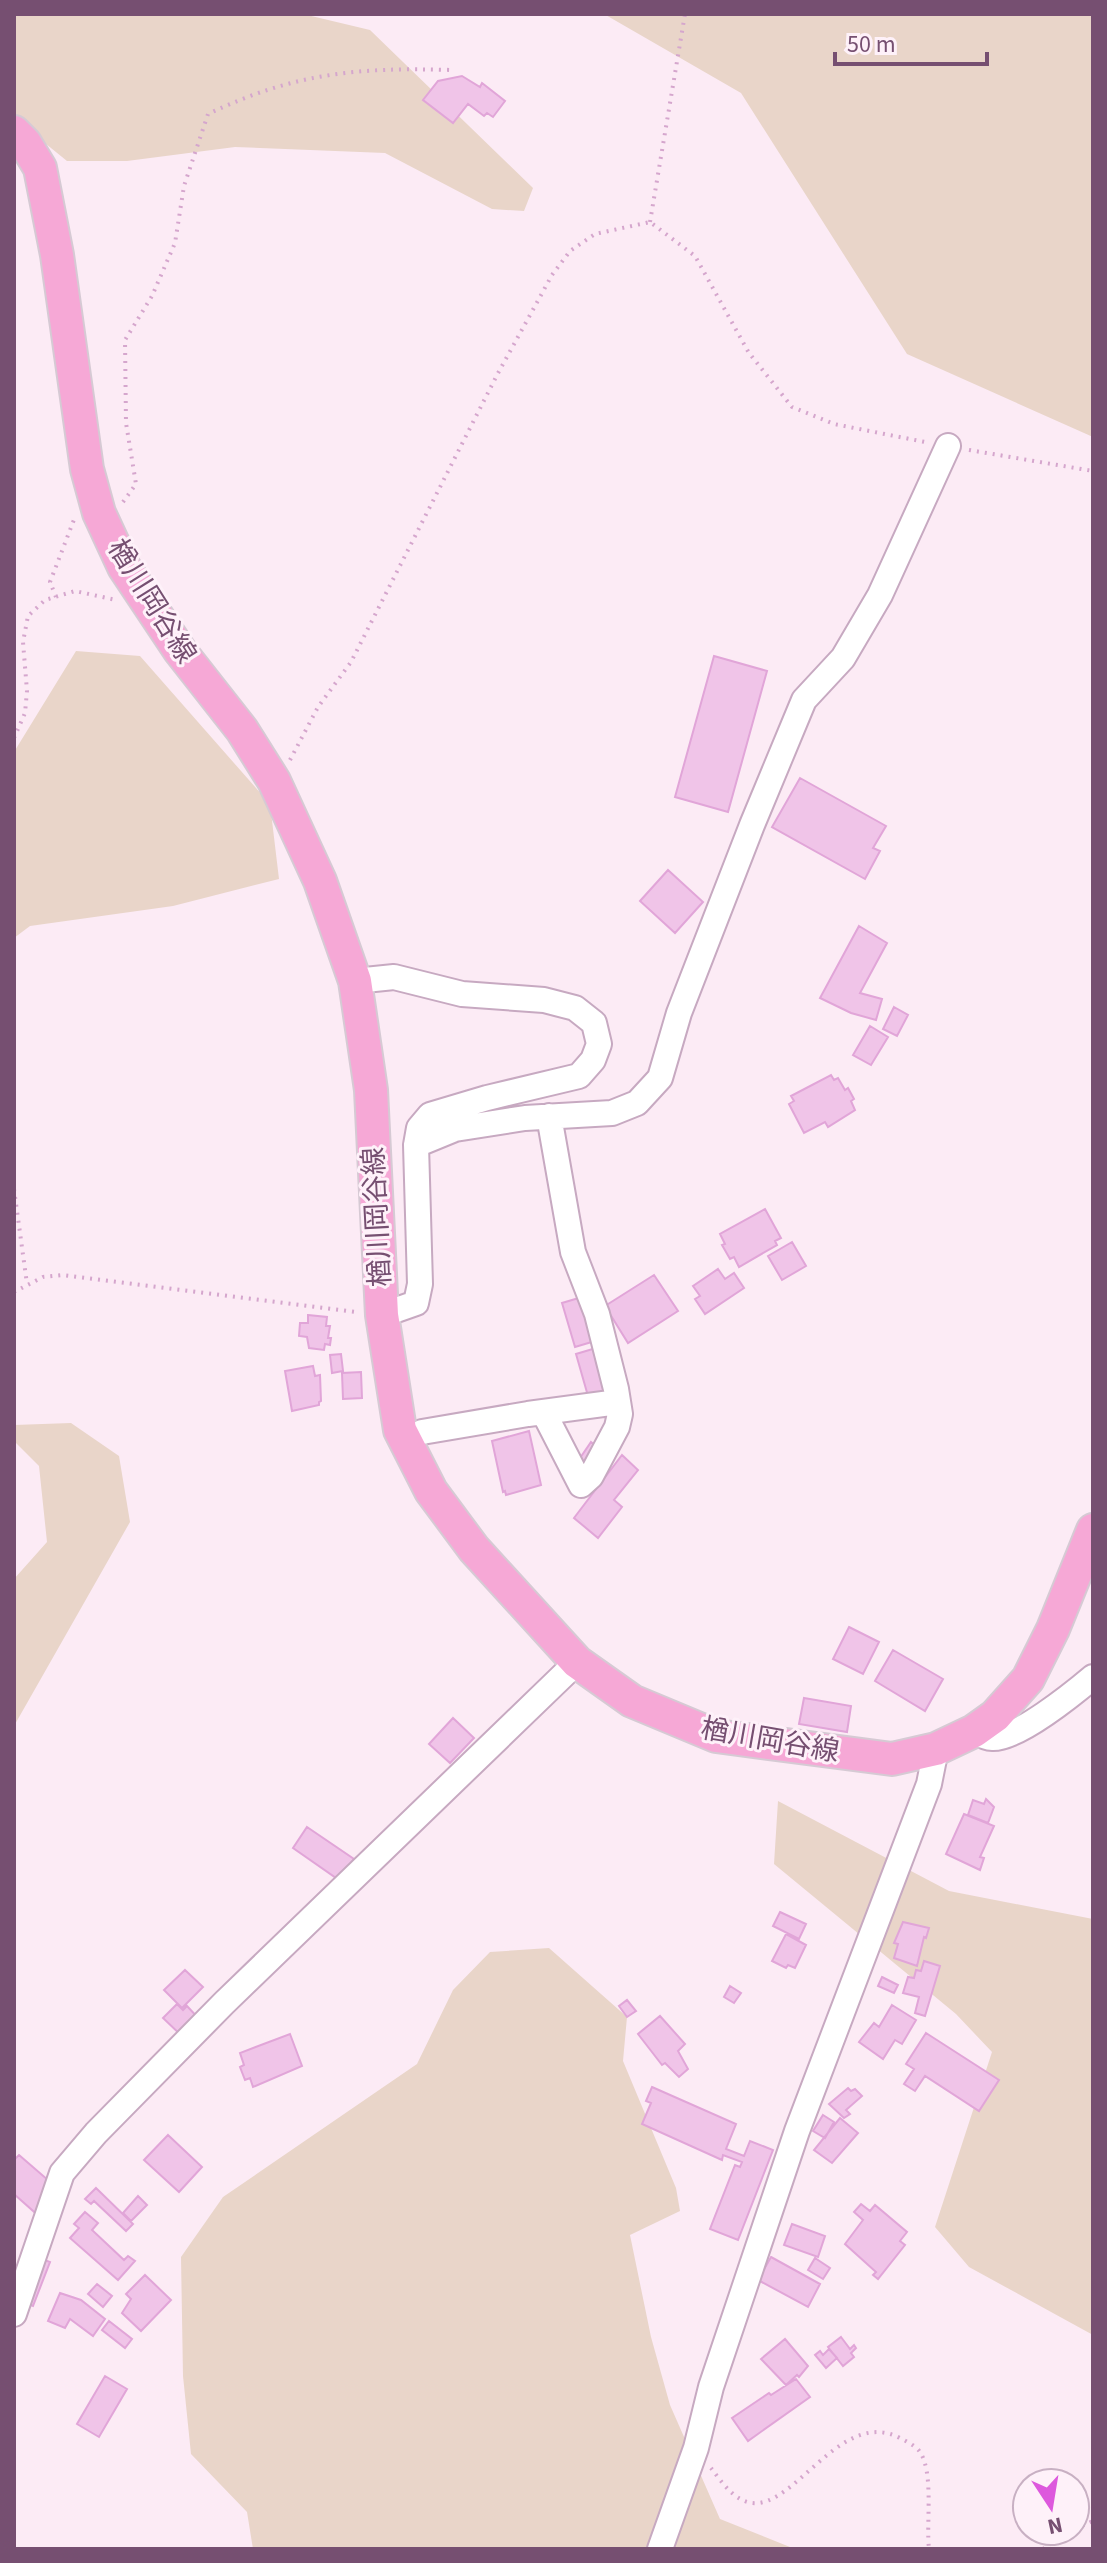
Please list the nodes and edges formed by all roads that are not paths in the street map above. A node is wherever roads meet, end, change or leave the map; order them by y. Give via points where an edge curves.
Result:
1 (14, 132) edge
2 (948, 446) road end
3 (355, 981) junction
4 (549, 1116) junction
5 (416, 1145) junction
6 (382, 1315) junction
7 (618, 1402) junction
8 (544, 1413) junction
9 (422, 1432) dead end
10 (1093, 1530) edge
11 (577, 1662) junction
12 (1093, 1677) edge
13 (974, 1731) junction
14 (936, 1749) junction
15 (14, 2314) edge
16 (660, 2549) edge

1 - 3 main road, 楢川岡谷線 via 40,168 96,503 124,567 274,781 320,881
2 - 4 street via 880,595 843,658 804,700 679,1013 660,1078 637,1103 612,1113
3 - 5 street via 394,977 462,994 544,1000 575,1008 594,1023 599,1044 579,1076 430,1115 419,1128
3 - 6 main road, 楢川岡谷線 via 371,1090
4 - 5 street via 455,1129
4 - 7 street via 573,1252 597,1314
5 - 6 street via 420,1284 416,1303
6 - 11 main road, 楢川岡谷線 via 400,1430 431,1491 474,1549
7 - 8 street
7 - 8 street via 617,1427 581,1485
8 - 9 street
10 - 13 main road, 楢川岡谷線 via 1028,1679
11 - 14 main road, 楢川岡谷線 via 632,1701 716,1736 892,1759
11 - 15 street via 87,2143 62,2173
12 - 13 street via 1005,1736 990,1738
13 - 14 main road, 楢川岡谷線
14 - 16 street via 929,1784 797,2131

